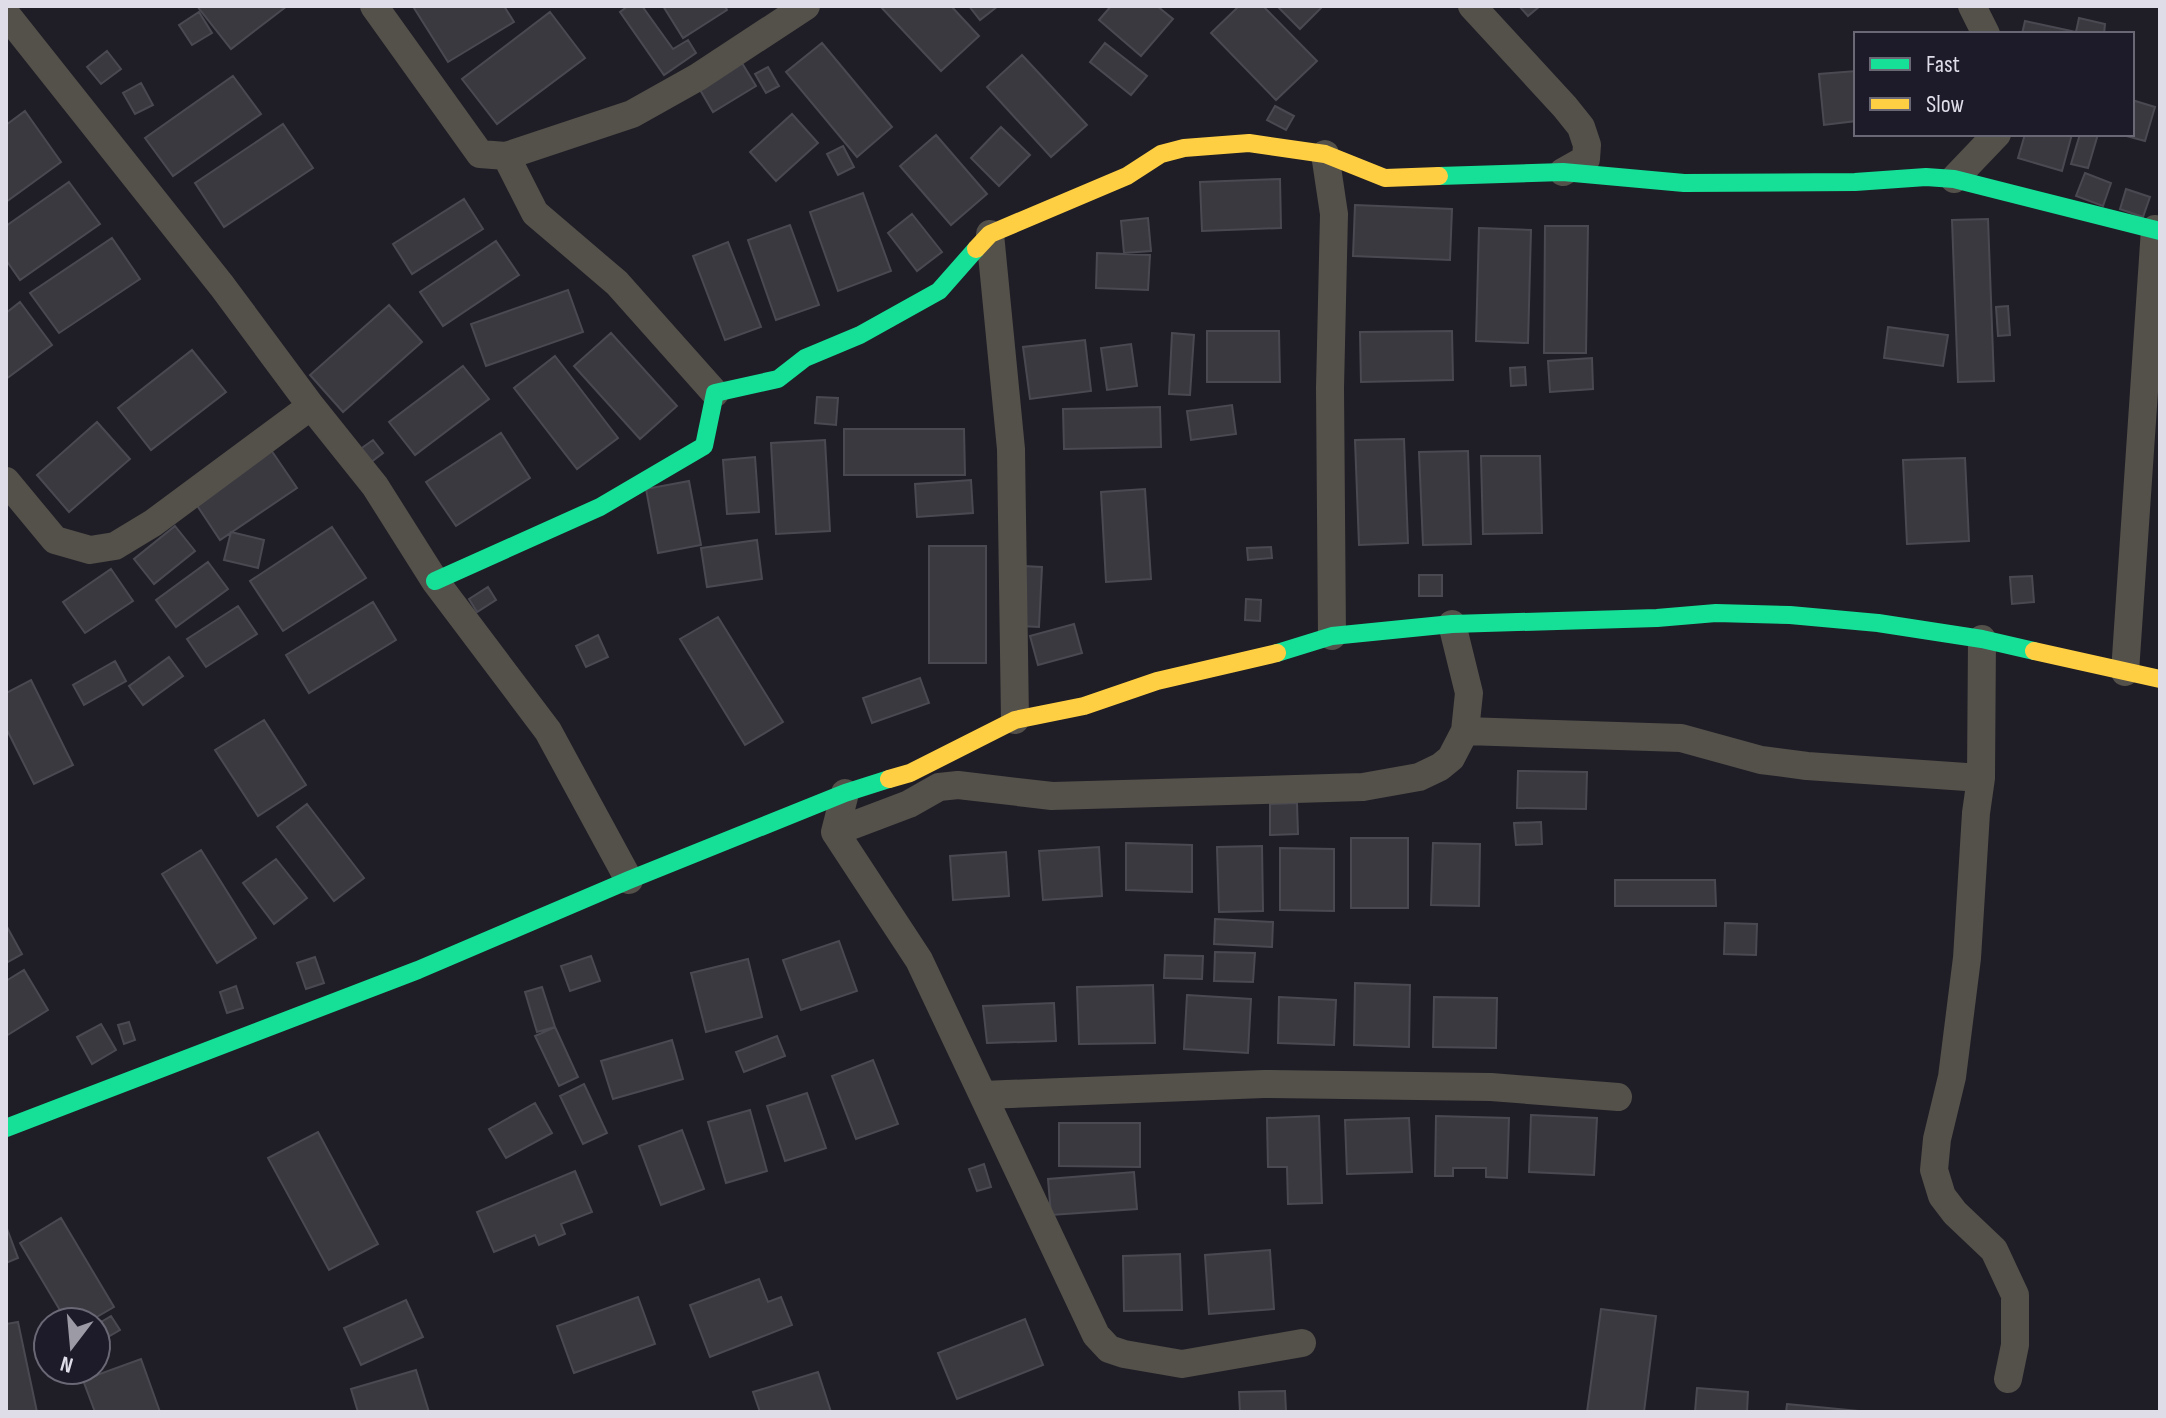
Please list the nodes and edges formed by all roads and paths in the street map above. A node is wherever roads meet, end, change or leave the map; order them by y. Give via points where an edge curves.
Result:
1 (374, 6) edge
2 (806, 6) edge
3 (1472, 6) edge
4 (1972, 6) edge
5 (6, 14) edge
6 (1985, 32) edge
7 (1995, 136) edge
8 (1325, 154) junction
9 (506, 156) junction
10 (1563, 172) junction
11 (1954, 179) junction
12 (2158, 230) edge
13 (990, 234) junction
14 (715, 393) junction
15 (311, 406) junction
16 (6, 481) edge
17 (435, 581) junction
18 (1452, 624) junction
19 (1332, 636) junction
20 (1982, 639) junction
21 (2125, 672) junction
22 (2160, 679) edge
23 (1015, 720) junction
24 (1465, 731) junction
25 (1981, 778) junction
26 (845, 793) junction
27 (835, 832) junction
28 (629, 880) junction
29 (983, 1095) junction
30 (1618, 1097) dead end
31 (6, 1128) edge
32 (1302, 1343) dead end
33 (2008, 1379) dead end

1 - 9 street via 480,154
2 - 9 street via 632,114
3 - 10 street via 1581,127 1586,159
4 - 6 street
5 - 15 street
7 - 11 street
8 - 10 street via 1385,178
8 - 13 street via 1249,143 1184,148
8 - 19 street via 1334,214
9 - 14 street via 535,213 617,283
10 - 11 street via 1684,183
11 - 12 street
12 - 21 street
13 - 14 street via 939,291 860,335 805,358 778,379
13 - 23 street via 1011,449
14 - 17 street via 704,446 600,507
15 - 16 street via 115,546 90,550 55,540
15 - 17 street via 375,486
17 - 28 street via 548,731
18 - 19 street
18 - 20 street via 1790,615
18 - 24 street via 1469,693
19 - 23 street via 1157,681 1084,706
20 - 21 street
20 - 25 street
21 - 22 street
23 - 26 street via 910,773
24 - 25 street via 1681,738 1791,764
24 - 27 street via 1440,767 1419,777 1363,787 1052,796 958,785 939,787
25 - 33 street via 1967,958 1934,1170 1942,1196 1994,1250 2015,1295 2015,1345
26 - 27 street
26 - 28 street
27 - 29 street via 919,960
28 - 31 street via 418,970
29 - 30 street via 1264,1084 1491,1087
29 - 32 street via 1096,1335 1109,1349 1182,1364

